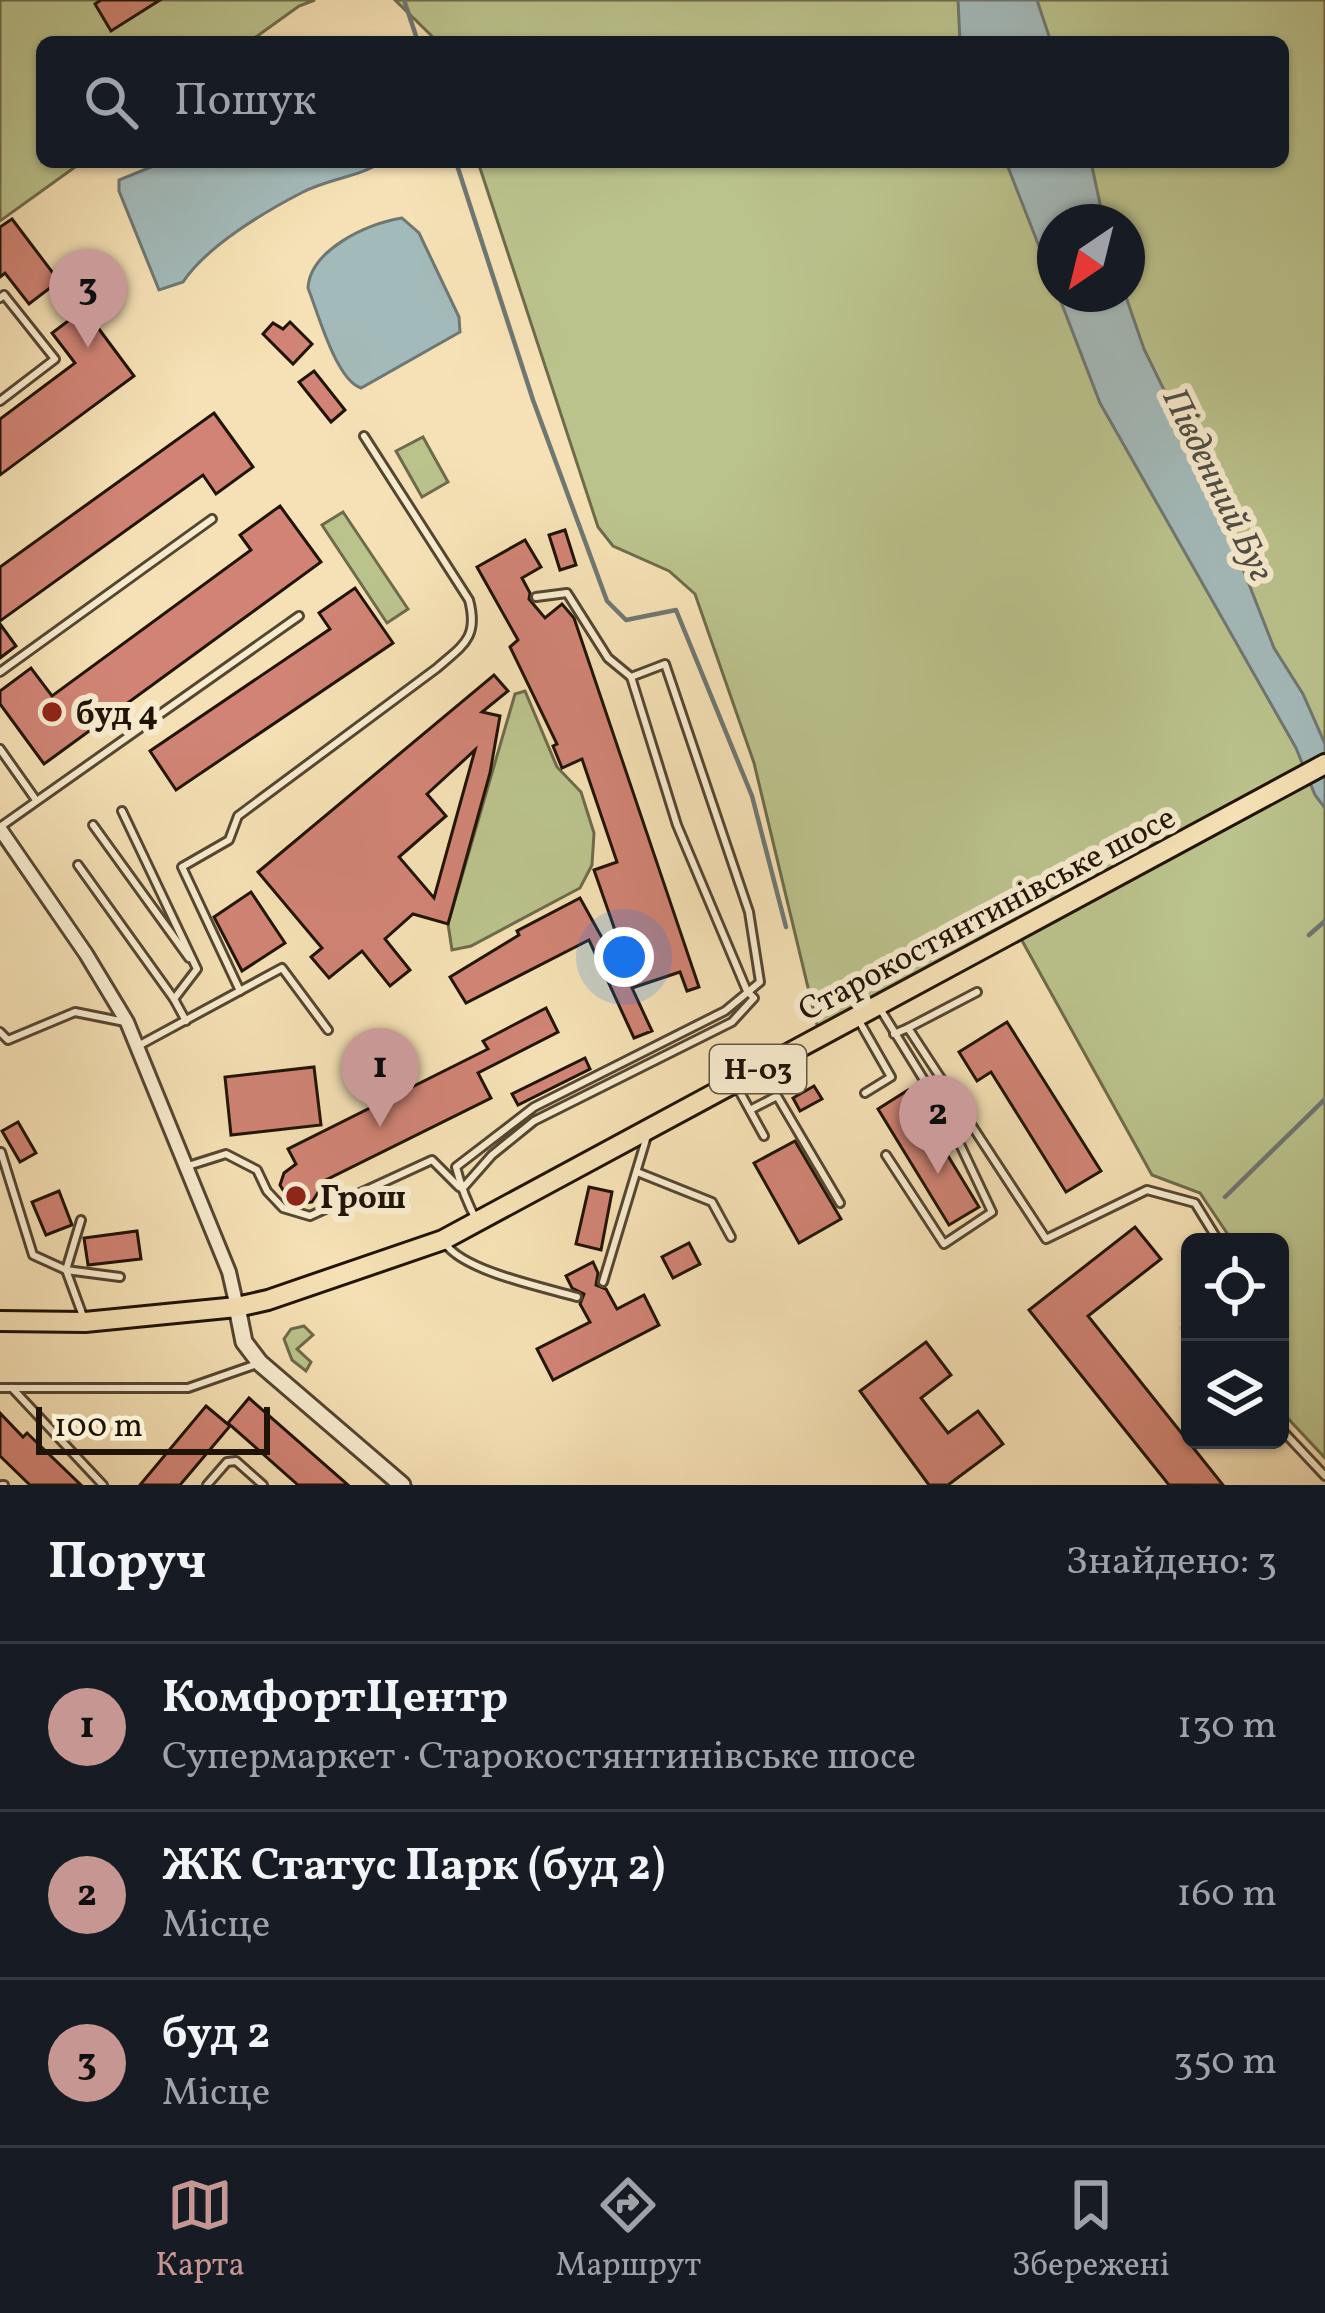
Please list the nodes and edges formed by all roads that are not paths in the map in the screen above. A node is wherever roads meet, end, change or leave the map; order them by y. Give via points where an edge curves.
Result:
1 (0, 298) edge
2 (0, 401) edge
3 (364, 436) dead end
4 (212, 519) dead end
5 (536, 597) dead end
6 (299, 616) dead end
7 (0, 672) edge
8 (631, 676) junction
9 (0, 749) edge
10 (1325, 764) edge
11 (36, 800) junction
12 (122, 811) dead end
13 (92, 825) dead end
14 (0, 828) edge
15 (77, 865) dead end
16 (197, 969) junction
17 (240, 991) junction
18 (747, 991) junction
19 (977, 992) dead end
20 (174, 999) junction
21 (877, 1005) junction
22 (856, 1016) junction
23 (127, 1022) junction
24 (186, 1022) junction
25 (908, 1028) junction
26 (328, 1030) dead end
27 (0, 1032) edge
28 (894, 1034) junction
29 (138, 1046) junction
30 (734, 1082) junction
31 (865, 1093) dead end
32 (750, 1110) junction
33 (650, 1127) junction
34 (764, 1136) dead end
35 (1, 1152) edge
36 (886, 1155) dead end
37 (187, 1166) junction
38 (637, 1172) junction
39 (462, 1189) junction
40 (841, 1203) dead end
41 (81, 1220) dead end
42 (477, 1221) junction
43 (1214, 1233) edge
44 (731, 1237) dead end
45 (443, 1240) junction
46 (66, 1270) junction
47 (120, 1276) dead end
48 (603, 1282) dead end
49 (577, 1298) dead end
50 (236, 1307) junction
51 (0, 1321) edge
52 (85, 1322) junction
53 (260, 1363) junction
54 (0, 1388) edge
55 (12, 1388) junction
56 (1289, 1438) edge
57 (1325, 1476) edge
58 (103, 1485) edge
59 (207, 1485) edge
60 (263, 1485) edge
61 (402, 1485) edge

1 - 2 lane via 55,359
3 - 17 lane via 474,620 468,641 437,668 238,816 229,840 182,866
4 - 7 lane
5 - 8 lane via 567,593 608,658
6 - 11 lane
8 - 18 lane via 677,824
8 - 18 lane via 664,664 749,912 760,982
9 - 11 lane
10 - 21 main road, Старокостянтинівське шосе / Н-03
11 - 14 lane
12 - 16 lane
13 - 16 lane
14 - 23 street
15 - 20 lane
16 - 20 lane
17 - 24 lane
17 - 26 lane via 282,968
18 - 39 lane via 754,998 732,1022 534,1121
18 - 39 lane via 725,1011 534,1107 456,1167
19 - 25 lane
20 - 24 lane
21 - 22 main road, Старокостянтинівське шосе / Н-03
21 - 28 lane
22 - 30 main road, Старокостянтинівське шосе / Н-03
22 - 31 lane via 892,1077
23 - 27 lane via 75,1012 8,1040
23 - 29 street
24 - 29 lane
25 - 28 lane
25 - 43 lane via 1046,1239 1147,1190 1196,1203
28 - 36 lane via 948,1119 992,1212 944,1244
29 - 37 street
30 - 32 lane
30 - 33 main road, Старокостянтинівське шосе / Н-03
32 - 34 lane
32 - 40 lane via 777,1096
33 - 38 lane
33 - 42 main road, Старокостянтинівське шосе / Н-03
35 - 46 lane via 33,1255
37 - 39 lane via 226,1154 257,1171 283,1208 310,1216 432,1160
37 - 50 street
38 - 44 lane via 712,1202
38 - 48 lane
39 - 42 lane
41 - 46 lane
42 - 45 main road, Старокостянтинівське шосе / Н-03
45 - 49 lane via 476,1265
45 - 50 main road, Старокостянтинівське шосе / Н-03
46 - 47 lane
46 - 52 lane
50 - 52 main road, Старокостянтинівське шосе / Н-03
50 - 53 street via 244,1342
51 - 52 main road, Старокостянтинівське шосе / Н-03
53 - 55 lane via 188,1388
53 - 61 street
54 - 55 lane
55 - 58 lane
56 - 57 lane
59 - 60 lane via 236,1461

